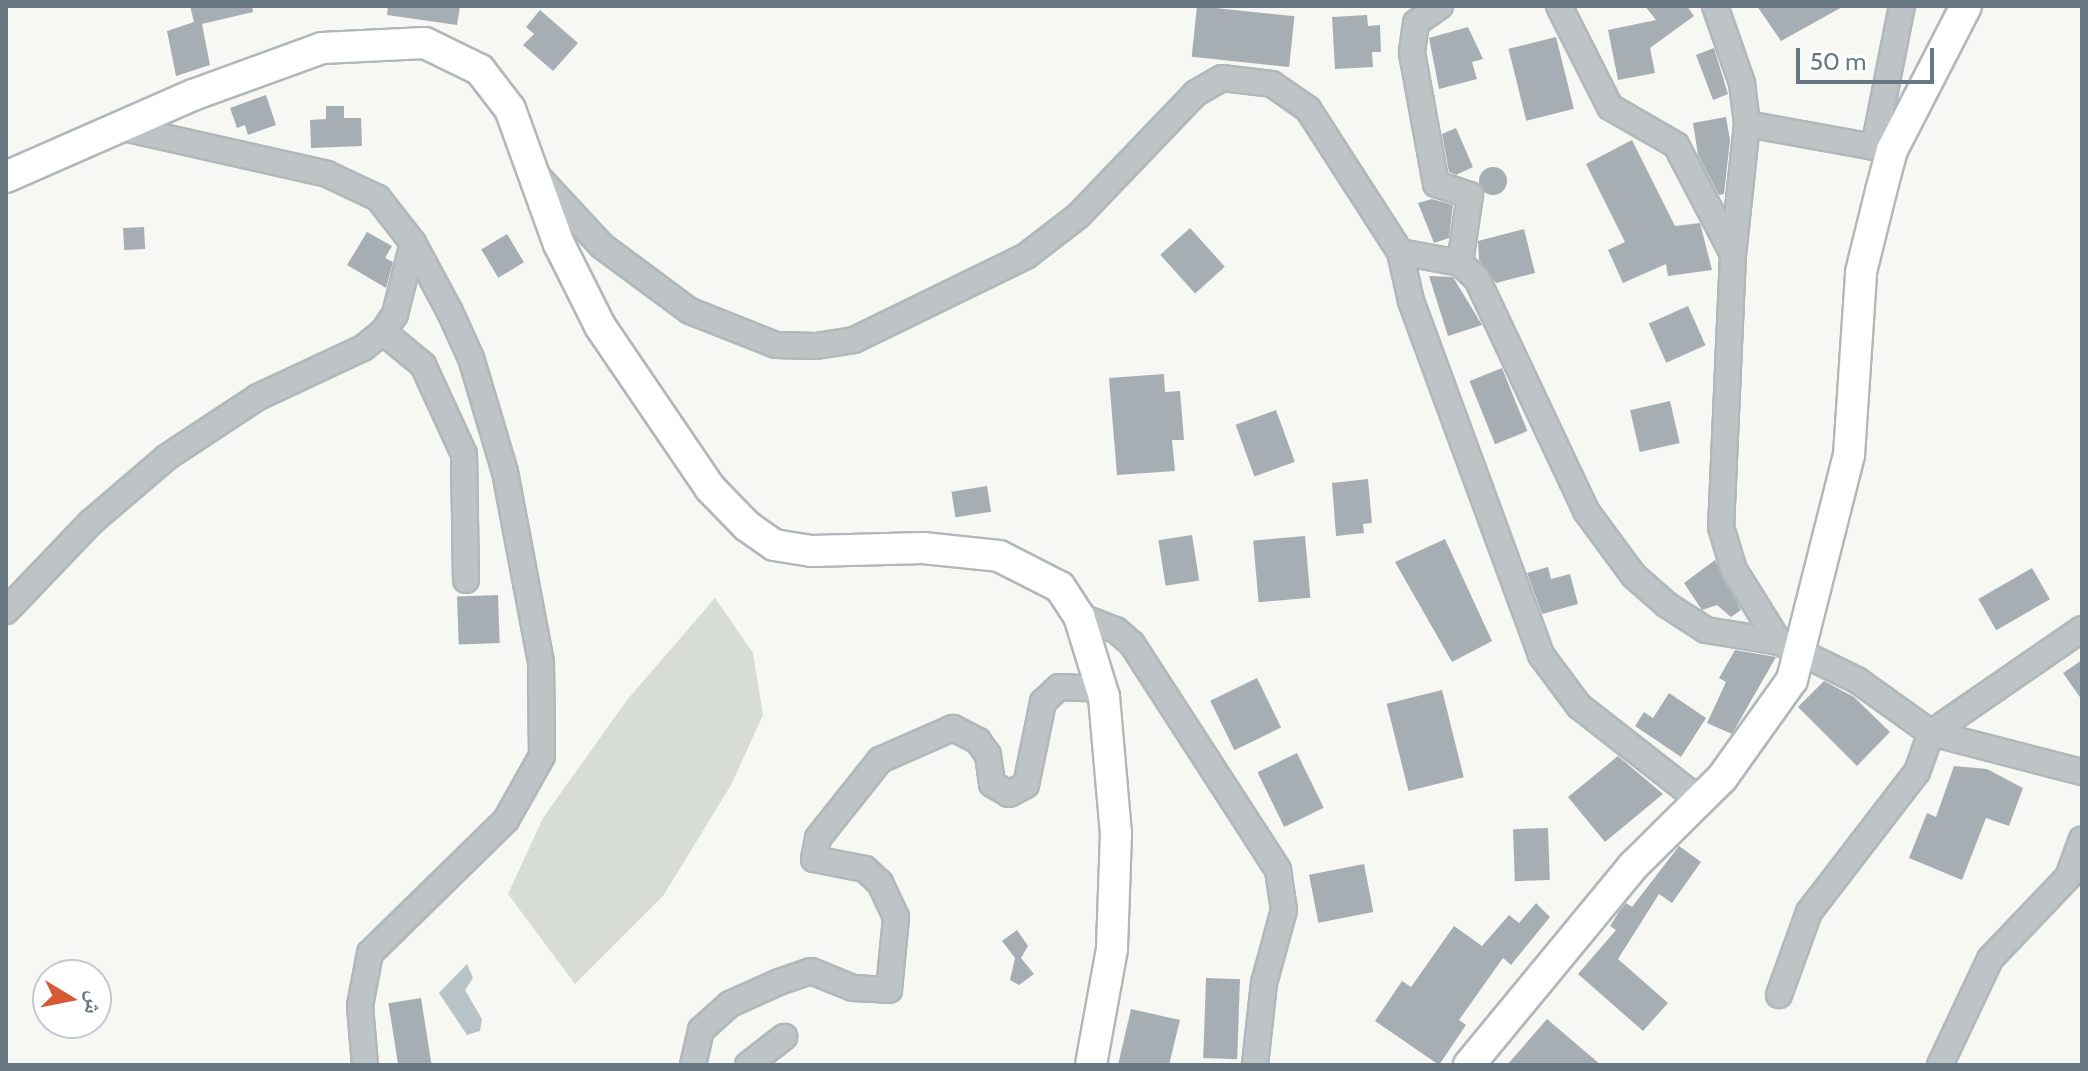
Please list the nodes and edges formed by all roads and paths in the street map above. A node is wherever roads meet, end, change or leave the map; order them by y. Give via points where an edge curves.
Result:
1 (1440, 6) edge
2 (1559, 6) edge
3 (1715, 6) edge
4 (1902, 6) edge
5 (1966, 6) edge
6 (1747, 124) junction
7 (119, 127) junction
8 (1883, 148) junction
9 (6, 177) edge
10 (539, 178) junction
11 (413, 243) junction
12 (1400, 252) junction
13 (1733, 254) junction
14 (1460, 263) junction
15 (383, 332) junction
16 (466, 580) dead end
17 (6, 611) edge
18 (1079, 616) junction
19 (2082, 629) edge
20 (1790, 649) junction
21 (1103, 689) junction
22 (1931, 733) junction
23 (2082, 772) edge
24 (1698, 799) junction
25 (2082, 839) edge
26 (1779, 995) dead end
27 (784, 1037) dead end
28 (365, 1065) edge
29 (693, 1065) edge
30 (748, 1065) edge
31 (1091, 1065) edge
32 (1255, 1065) edge
33 (1469, 1065) edge
34 (1940, 1065) edge

1 - 14 street via 1416,23 1412,53 1436,184 1470,195
2 - 13 street via 1610,107 1676,145
3 - 6 street via 1742,83
4 - 8 street
5 - 8 main road
6 - 8 street
6 - 13 street
7 - 9 main road
7 - 10 main road via 322,48 425,43 480,70 510,109
7 - 11 street via 355,185 378,198
8 - 20 main road via 1861,272 1849,455
10 - 12 street via 602,246 690,311 776,345 816,346 854,340 1026,256 1078,216 1196,93 1222,78 1244,79 1272,84 1308,109
10 - 18 main road via 559,244 600,326 710,488 747,526 774,545 812,551 923,548 999,556 1060,587
11 - 15 street via 395,314
11 - 28 street via 471,358 505,472 541,662 546,727 542,756 506,820 370,953 360,1006
12 - 14 street
12 - 24 street via 1417,316 1541,655 1579,706
13 - 20 street via 1721,527 1734,570
14 - 20 street via 1477,279 1586,511 1634,576 1706,630
15 - 16 street via 423,365 464,454
15 - 17 street via 363,348 258,397 167,457 79,532
18 - 21 main road
18 - 32 street via 1116,630 1132,644 1278,870 1284,910 1264,983
19 - 22 street
20 - 22 street via 1857,680
20 - 24 main road via 1781,702
21 - 29 street via 1059,687 1043,702 1026,785 1009,794 992,784 988,755 978,741 953,728 880,760 818,838 814,859 865,869 880,883 896,917 889,990 853,988 811,971 779,982 730,1004 701,1030
21 - 31 main road via 1116,847 1112,949
22 - 23 street
22 - 26 street via 1917,772 1809,912
24 - 33 main road via 1558,951
25 - 34 street via 2068,877 1990,959
27 - 30 street

